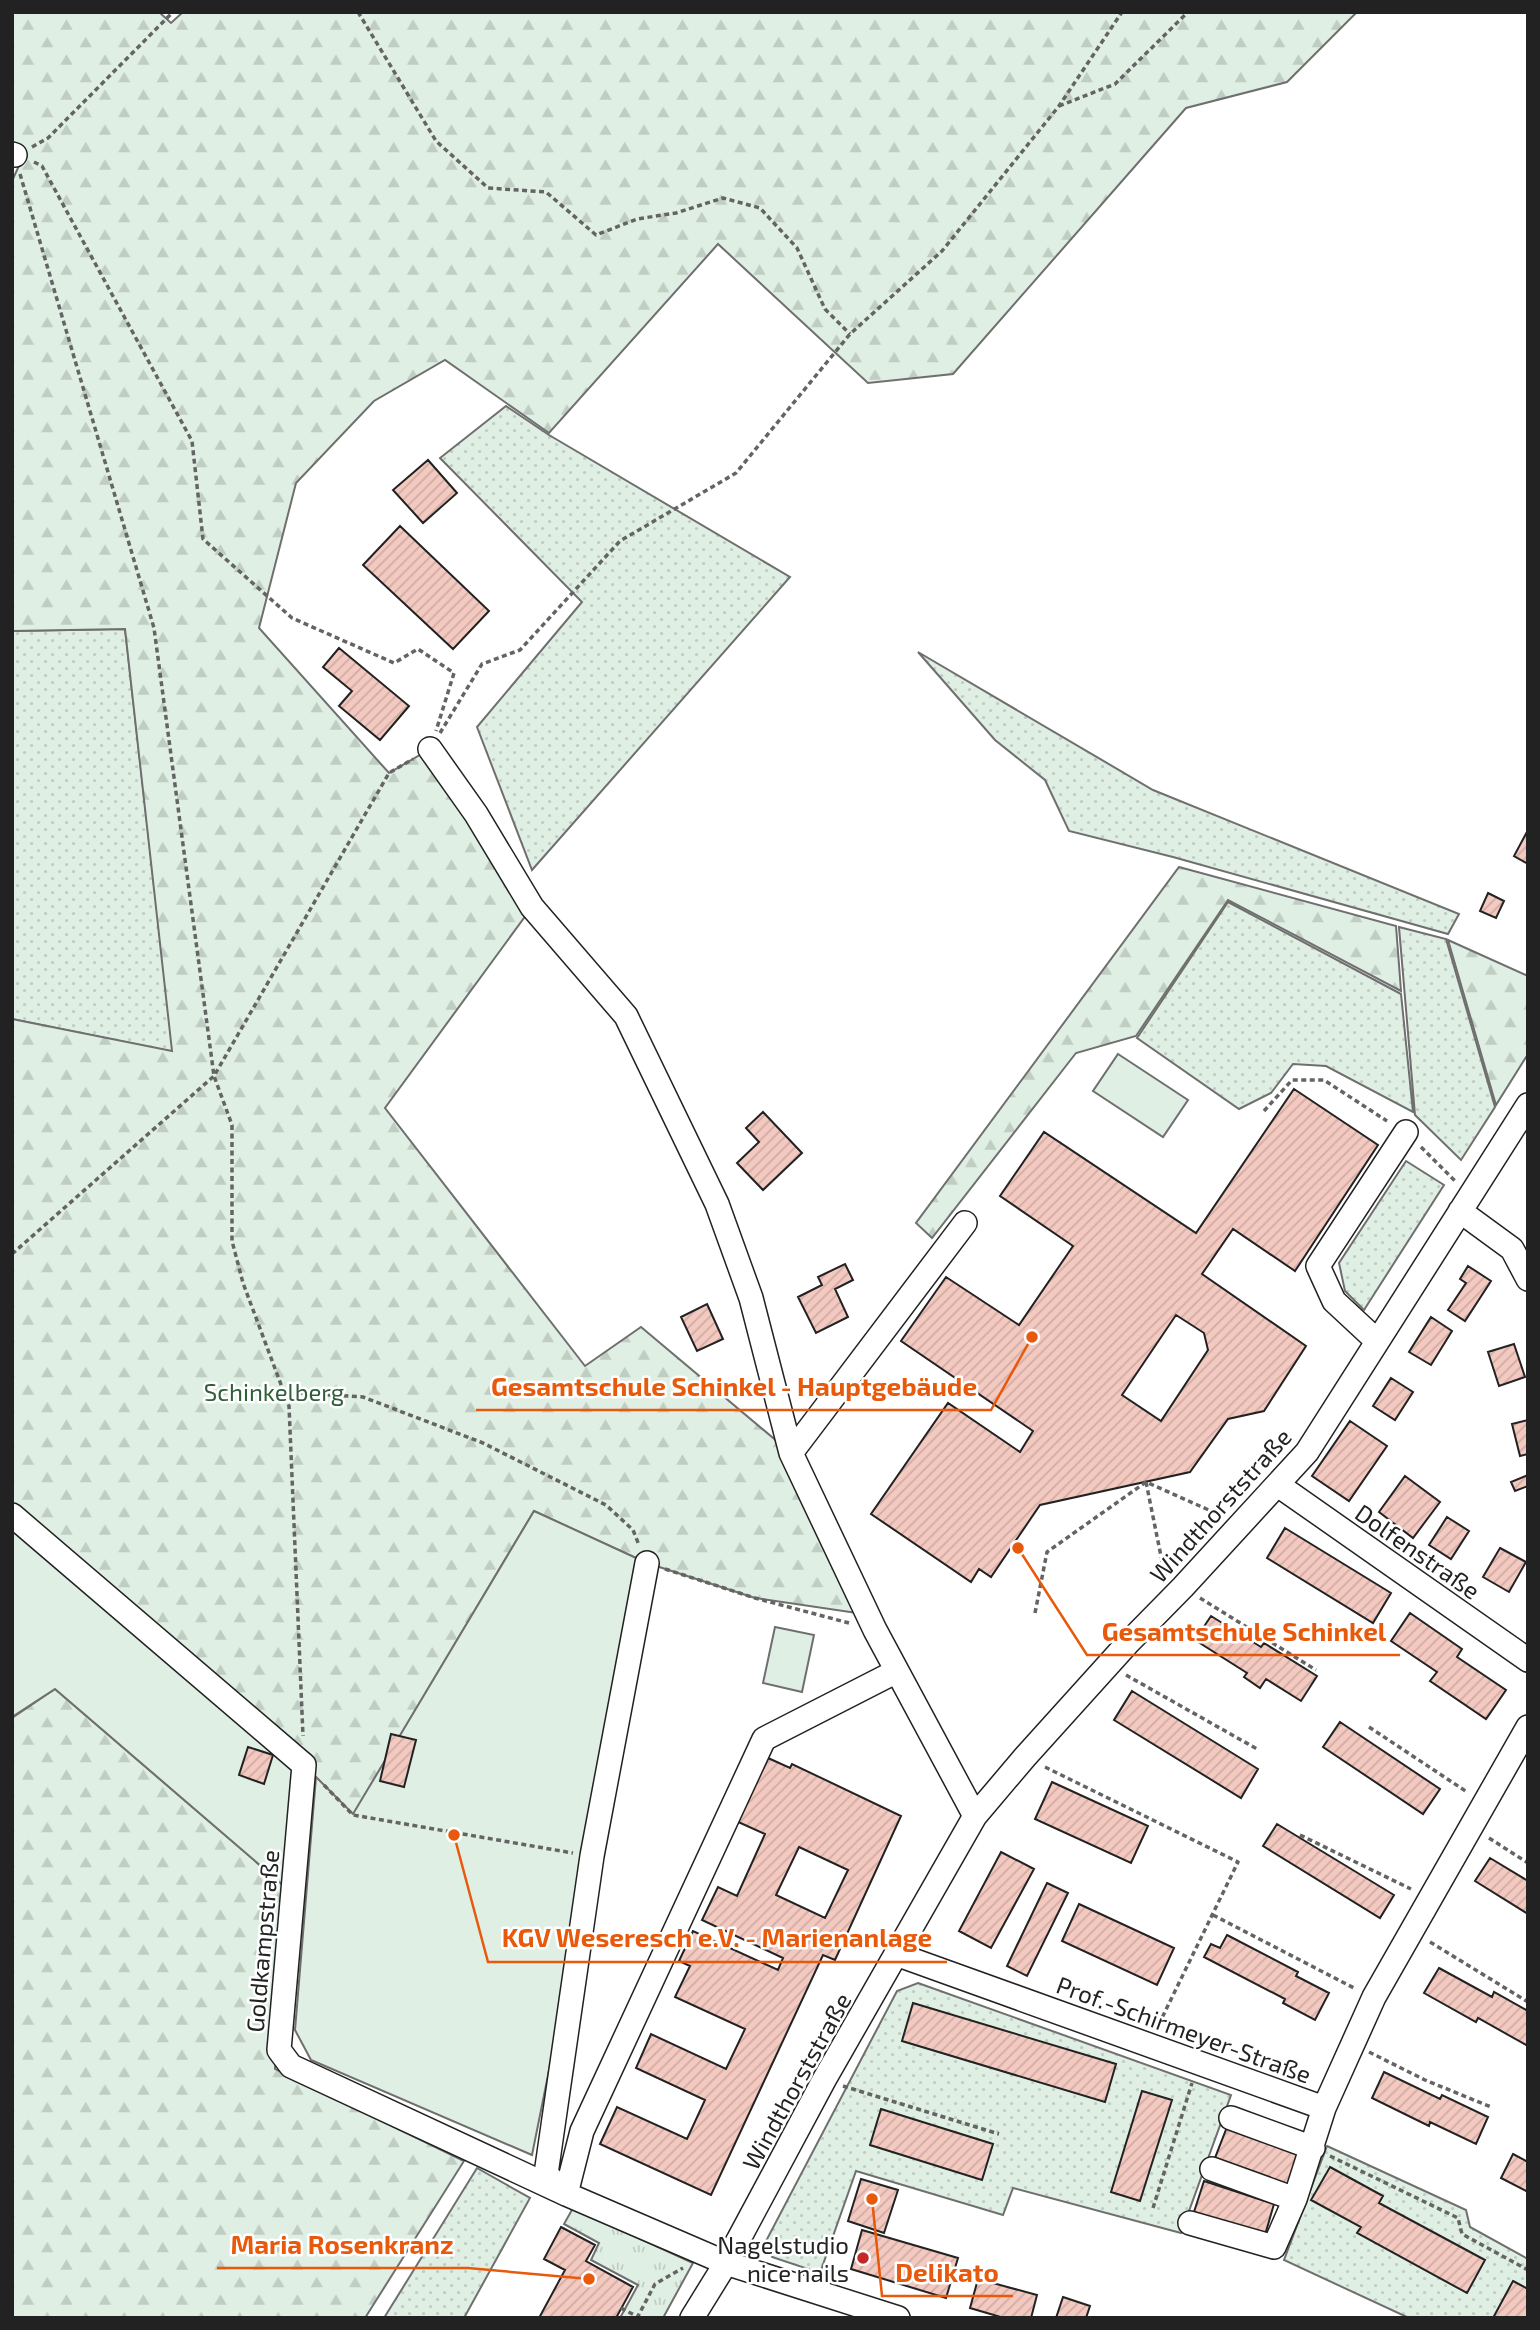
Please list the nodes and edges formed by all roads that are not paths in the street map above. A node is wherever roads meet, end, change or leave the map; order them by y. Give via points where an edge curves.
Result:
1 (429, 749) road end
2 (1528, 1105) edge
3 (1406, 1132) road end
4 (1465, 1203) junction
5 (965, 1223) dead end
6 (1528, 1279) edge
7 (1377, 1341) junction
8 (791, 1453) junction
9 (1278, 1485) junction
10 (12, 1515) edge
11 (647, 1563) road end
12 (1528, 1660) edge
13 (897, 1671) junction
14 (1528, 1727) edge
15 (975, 1816) junction
16 (896, 1954) junction
17 (1324, 2108) junction
18 (1231, 2118) dead end
19 (1313, 2148) junction
20 (1212, 2169) dead end
21 (566, 2194) junction
22 (1295, 2199) junction
23 (1190, 2223) dead end
24 (726, 2263) junction
25 (692, 2318) edge
26 (898, 2318) edge

1 - 8 street via 476,814 532,907 626,1016 717,1204 751,1298
2 - 4 street, Windthorststraße
3 - 7 street via 1318,1266 1334,1301
4 - 6 street via 1512,1249
4 - 7 street, Windthorststraße
5 - 8 street
7 - 9 street, Windthorststraße via 1307,1452
8 - 13 street
9 - 12 street, Dolfenstraße
9 - 15 street, Windthorststraße
10 - 21 street, Goldkampstraße via 304,1765 279,2050 291,2066
11 - 21 street via 592,1856 546,2174
13 - 15 street
13 - 21 street via 764,1739 582,2131
14 - 17 street, Prof.-Schirmeyer-Straße via 1374,1997
15 - 16 street, Windthorststraße
16 - 17 street, Prof.-Schirmeyer-Straße
16 - 24 street, Windthorststraße
17 - 19 street
18 - 19 street
19 - 22 street
20 - 22 street
21 - 24 street, Goldkampstraße
22 - 23 street via 1274,2247
24 - 25 street, Windthorststraße
24 - 26 street, Goldkampstraße

